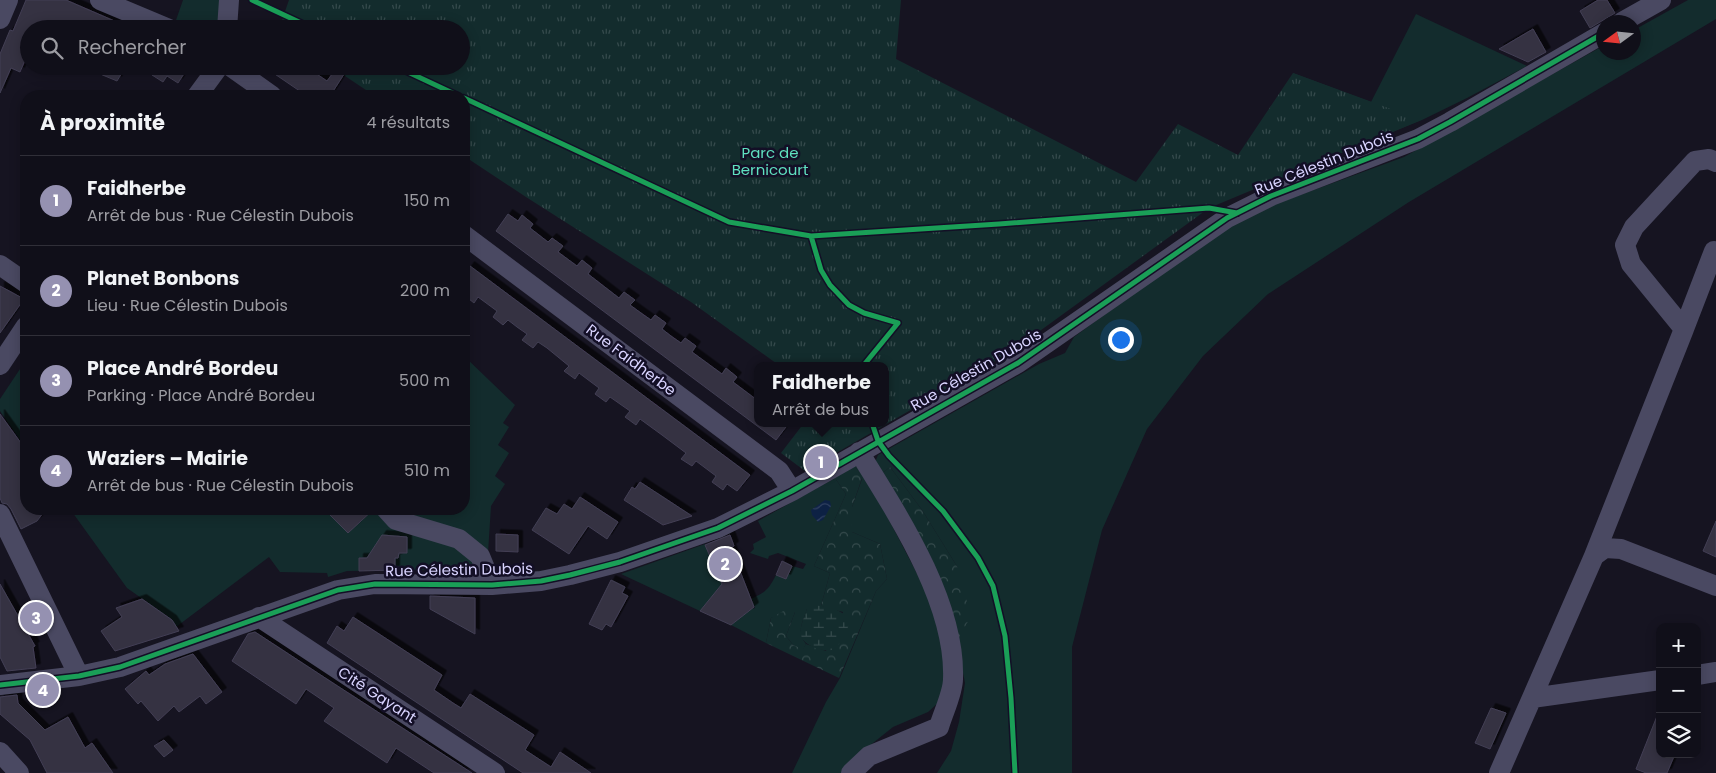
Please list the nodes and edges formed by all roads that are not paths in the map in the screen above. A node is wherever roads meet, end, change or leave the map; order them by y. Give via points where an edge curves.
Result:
1 (8, 0) edge
2 (100, 0) edge
3 (229, 0) edge
4 (1661, 0) edge
5 (1634, 15) edge
6 (0, 19) edge
7 (148, 20) edge
8 (228, 20) edge
9 (1596, 38) edge
10 (212, 75) edge
11 (243, 75) edge
12 (201, 90) edge
13 (264, 90) edge
14 (1716, 162) edge
15 (470, 239) edge
16 (1716, 252) edge
17 (0, 265) edge
18 (20, 279) edge
19 (1684, 329) junction
20 (20, 335) edge
21 (0, 365) edge
22 (859, 452) junction
23 (792, 491) junction
24 (0, 514) edge
25 (391, 515) edge
26 (1594, 556) junction
27 (492, 585) junction
28 (1716, 586) edge
29 (259, 618) junction
30 (1716, 672) edge
31 (1701, 674) edge
32 (79, 676) junction
33 (1656, 681) edge
34 (0, 685) edge
35 (1532, 698) junction
36 (0, 752) edge
37 (20, 773) edge
38 (495, 773) edge
39 (851, 773) edge
40 (1499, 773) edge

1 - 6 street
2 - 7 street
3 - 8 street
4 - 5 street
9 - 22 street, Rue Célestin Dubois via 1418,139 1271,196 1227,218 1018,363
10 - 12 street
11 - 13 street
14 - 19 street via 1710,159 1695,161 1634,227 1625,245 1631,264
15 - 23 street, Rue Faidherbe via 779,471
16 - 19 street
17 - 18 street
19 - 26 street
20 - 21 street
22 - 23 street, Rue Célestin Dubois
22 - 39 street via 918,552 940,604 951,639 953,681 939,727 869,756
23 - 27 street, Rue Célestin Dubois via 718,528 630,559 541,581
24 - 32 street
25 - 27 street via 396,520 460,540 480,556
26 - 28 street via 1605,548 1621,549
26 - 35 street
27 - 29 street, Rue Célestin Dubois via 361,585
29 - 32 street, Rue Célestin Dubois via 135,662
29 - 38 street, Cité Gayant
30 - 31 street
32 - 34 street, Rue Célestin Dubois
33 - 35 street
35 - 40 street
36 - 37 street

